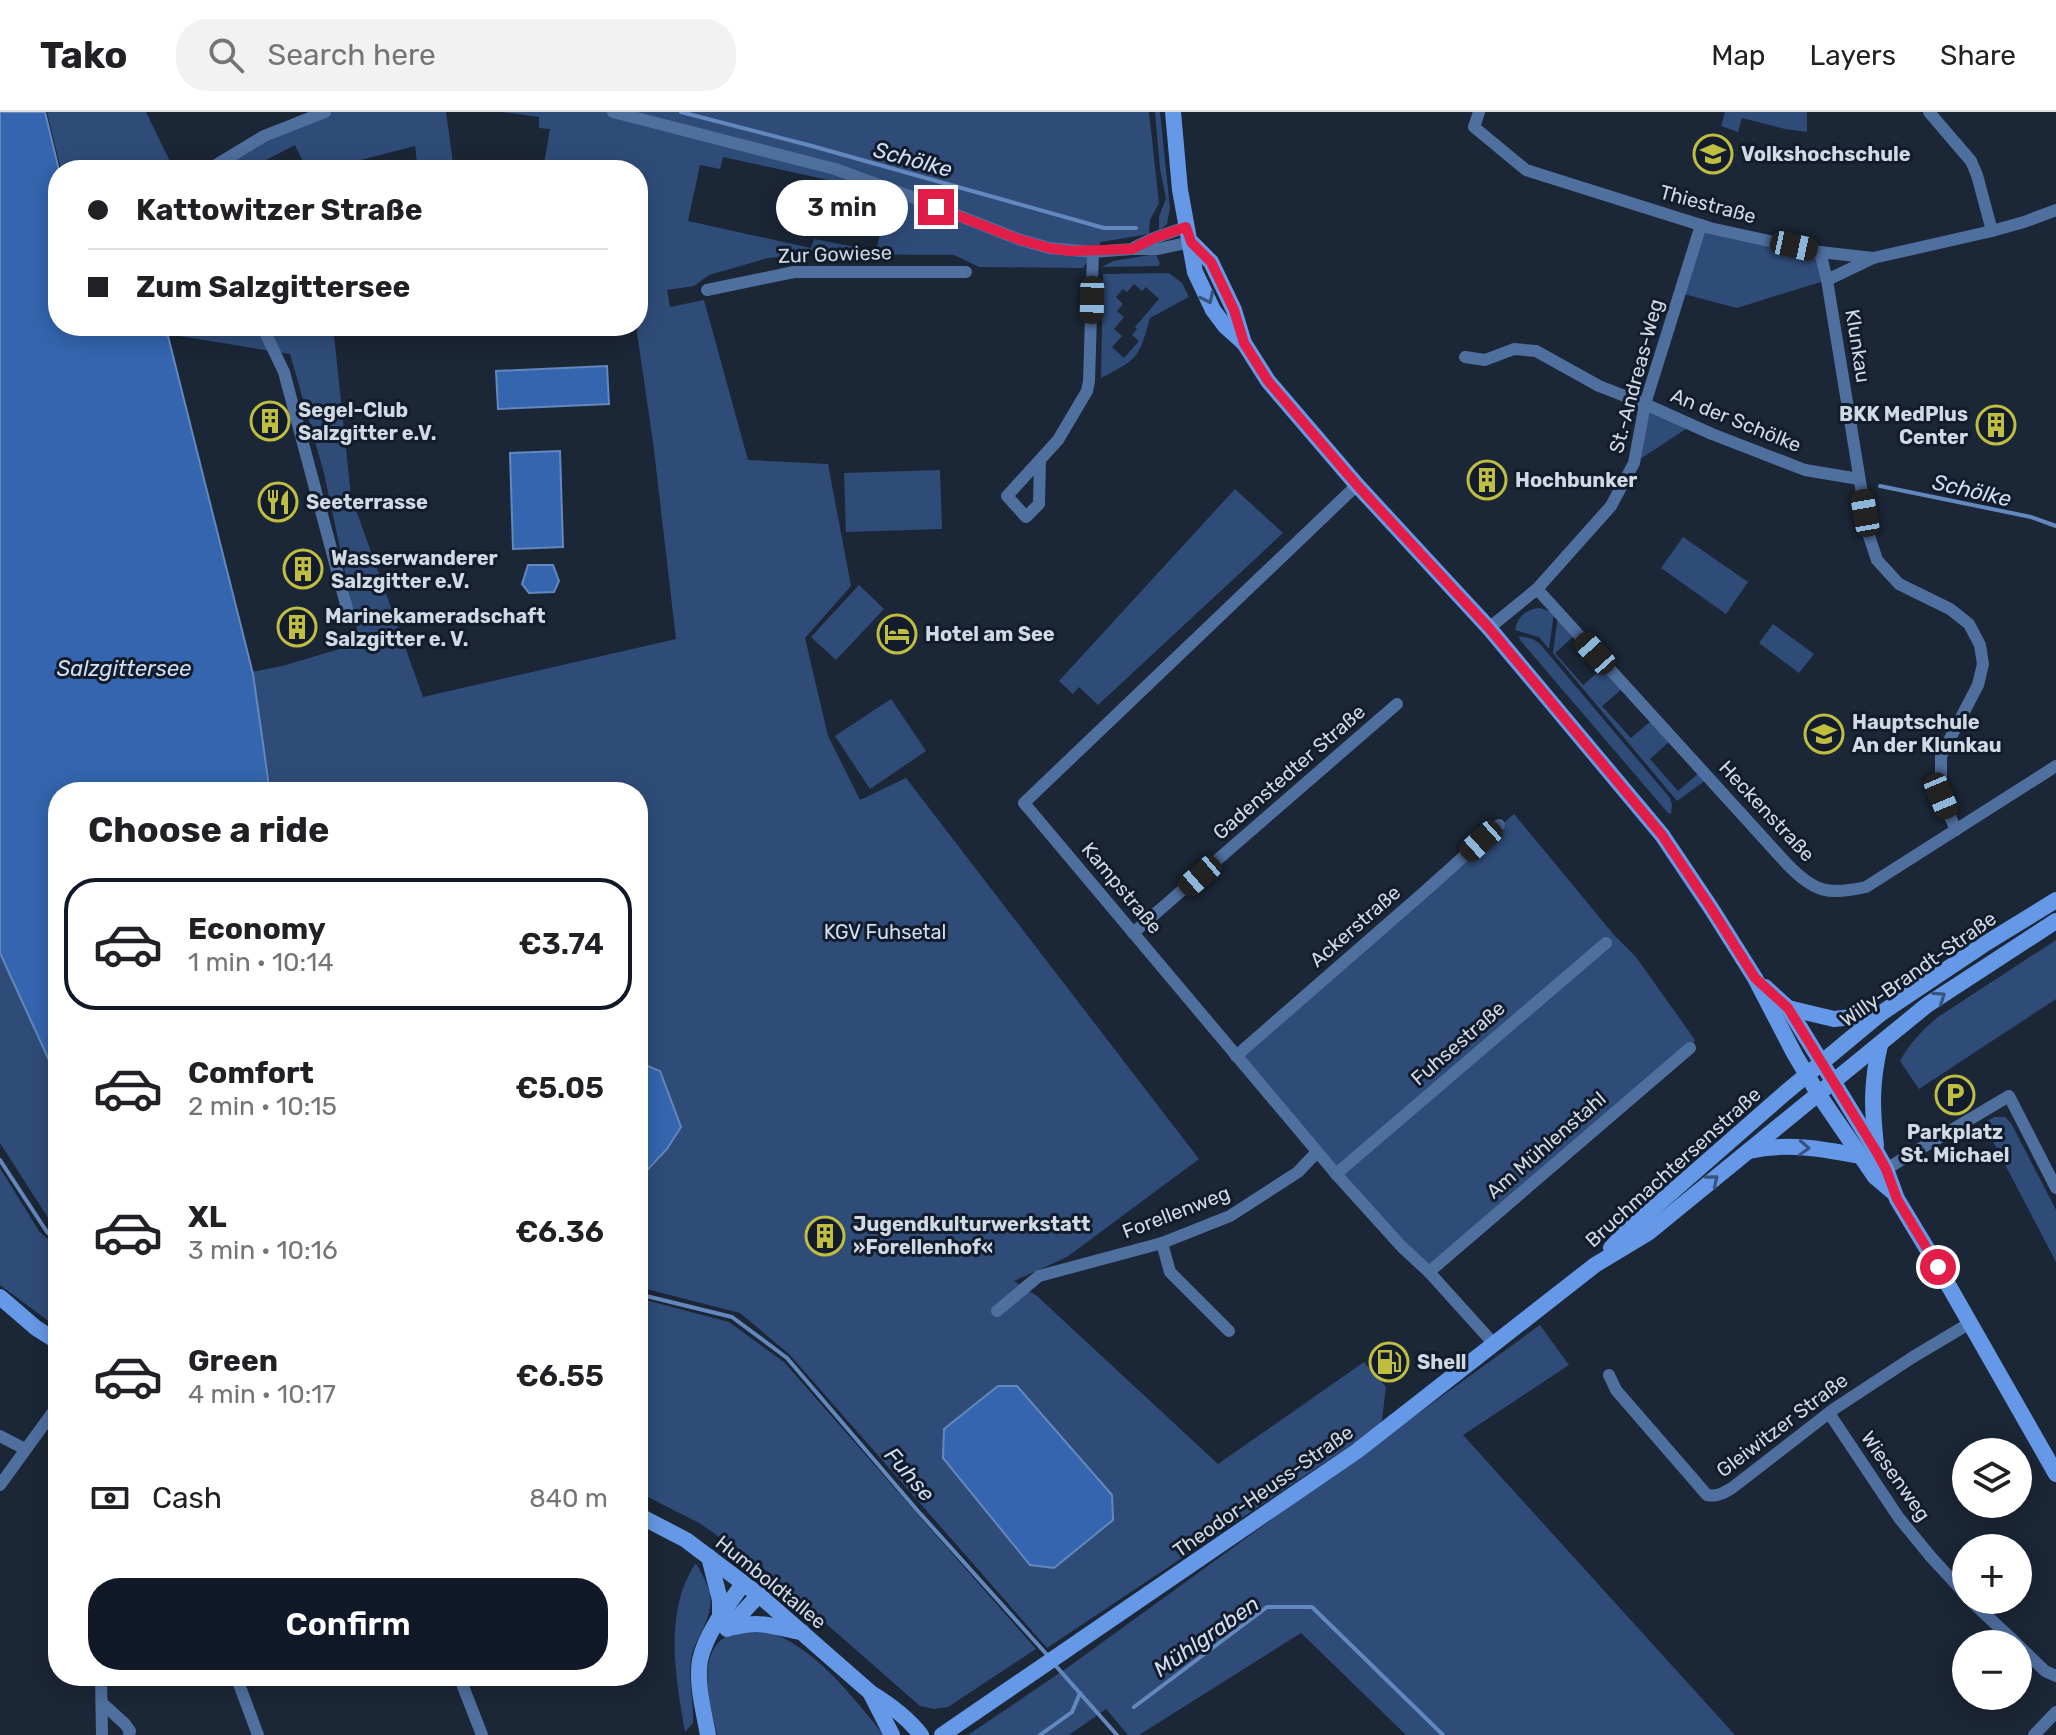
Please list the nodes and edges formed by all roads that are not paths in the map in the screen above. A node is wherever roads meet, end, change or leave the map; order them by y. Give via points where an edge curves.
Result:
1 (325, 112) edge
2 (613, 112) edge
3 (1173, 112) edge
4 (1479, 112) edge
5 (1929, 112) edge
6 (224, 160) edge
7 (2056, 210) edge
8 (1701, 225) junction
9 (1992, 231) junction
10 (1188, 235) junction
11 (1093, 252) junction
12 (1820, 252) junction
13 (1873, 258) junction
14 (966, 272) dead end
15 (1827, 280) junction
16 (707, 290) dead end
17 (267, 336) edge
18 (1465, 357) dead end
19 (1645, 404) junction
20 (1040, 460) dead end
21 (1859, 479) junction
22 (1357, 485) junction
23 (1537, 589) junction
24 (348, 612) dead end
25 (1489, 628) junction
26 (1397, 704) dead end
27 (2056, 766) edge
28 (1499, 825) dead end
29 (1956, 830) junction
30 (2056, 900) edge
31 (2056, 921) edge
32 (1133, 933) junction
33 (1606, 943) dead end
34 (1755, 978) junction
35 (1788, 1008) junction
36 (1880, 1014) junction
37 (1880, 1045) junction
38 (1690, 1048) dead end
39 (1236, 1056) junction
40 (1823, 1063) junction
41 (1808, 1076) junction
42 (1835, 1082) junction
43 (1819, 1095) junction
44 (1317, 1152) junction
45 (1748, 1152) junction
46 (1868, 1153) junction
47 (1886, 1169) junction
48 (1336, 1174) junction
49 (2056, 1188) edge
50 (1894, 1193) junction
51 (1162, 1243) junction
52 (1595, 1265) junction
53 (1429, 1272) junction
54 (0, 1297) edge
55 (997, 1311) dead end
56 (1970, 1323) junction
57 (1229, 1331) dead end
58 (48, 1336) edge
59 (1494, 1344) junction
60 (1609, 1375) dead end
61 (1829, 1413) junction
62 (48, 1418) edge
63 (0, 1436) edge
64 (25, 1449) junction
65 (2056, 1474) edge
66 (0, 1485) edge
67 (648, 1520) edge
68 (709, 1557) junction
69 (1952, 1580) edge
70 (743, 1584) junction
71 (759, 1595) junction
72 (1985, 1614) edge
73 (724, 1621) junction
74 (2003, 1630) edge
75 (804, 1633) junction
76 (2032, 1658) edge
77 (2056, 1676) edge
78 (101, 1686) edge
79 (240, 1686) edge
80 (463, 1686) edge
81 (871, 1693) junction
82 (102, 1703) junction
83 (2056, 1712) edge
84 (102, 1735) edge
85 (129, 1735) edge
86 (258, 1735) edge
87 (482, 1735) edge
88 (707, 1735) edge
89 (892, 1735) edge
90 (921, 1735) edge
91 (942, 1735) edge
92 (2034, 1735) edge

1 - 6 street via 264,136
2 - 11 street via 835,169 1028,242
3 - 10 street
4 - 8 street, Thiestraße via 1474,127 1526,170
5 - 9 street via 1971,161
7 - 9 street, Thiestraße
8 - 12 street, Thiestraße
8 - 19 street, St.-Andreas-Weg
9 - 13 street, Thiestraße
10 - 11 street
10 - 22 street via 1195,272 1213,310
11 - 20 street via 1087,391
12 - 13 street, Thiestraße
12 - 15 street, Klunkau
13 - 15 street
14 - 16 street, Zur Gowiese via 794,272
15 - 21 street, Klunkau
17 - 24 street via 284,372
18 - 19 street, An der Schölke via 1485,360 1514,349 1536,351
19 - 21 street, An der Schölke via 1805,470
19 - 23 street, St.-Andreas-Weg via 1634,463 1611,506
21 - 29 street, Klunkau via 1877,560 1899,584 1969,624 1980,645 1978,685 1941,756 1941,796
22 - 25 street
22 - 32 street, Kampstraße via 1024,803
23 - 25 street, St.-Andreas-Weg
23 - 29 street, Heckenstraße via 1800,877 1821,890 1866,887
25 - 34 street via 1662,835
26 - 32 street, Gadenstedter Straße
27 - 29 street, Heckenstraße
28 - 39 street, Ackerstraße
30 - 36 street, Willy-Brandt-Straße
37 -> 31 street, Willy-Brandt-Straße via 1927,1005
32 - 39 street, Kampstraße
33 - 48 street, Fuhsestraße
34 - 35 street
34 - 41 street
35 - 36 street via 1834,1019
35 - 40 street
36 - 40 street, Willy-Brandt-Straße
37 - 42 street, Willy-Brandt-Straße
37 - 46 street
38 - 53 street, Am Mühlenstahl
39 - 44 street, Kampstraße
40 - 41 street, Willy-Brandt-Straße
40 - 42 street
41 - 43 street
41 - 52 street, Bruchmachtersenstraße
42 - 43 street, Willy-Brandt-Straße
42 - 46 street
43 - 45 street, Bruchmachtersenstraße
43 - 46 street
44 - 48 street, Kampstraße
44 - 51 street, Forellenweg via 1298,1172 1230,1216
45 -> 46 street via 1807,1147
52 -> 45 street, Bruchmachtersenstraße via 1648,1233
46 - 47 street
46 - 50 street via 1875,1177
47 - 49 street via 2009,1096
47 - 50 street
48 - 53 street, Kampstraße
50 - 56 street
51 - 55 street, Forellenweg via 1039,1276
51 - 57 street via 1170,1272
52 - 59 street, Theodor-Heuss-Straße
53 - 59 street, Kampstraße
54 - 58 street
56 - 61 street, Gleiwitzer Straße
56 - 65 street
59 - 91 street, Theodor-Heuss-Straße via 1357,1451
60 - 61 street, Gleiwitzer Straße via 1616,1390 1707,1495 1732,1488
61 - 69 street, Wiesenweg via 1899,1518
62 - 64 street
63 - 64 street
64 - 66 street
67 - 68 street, Humboldtallee
68 - 70 street, Humboldtallee
68 - 73 street
70 - 71 street, Humboldtallee
70 - 73 street
71 - 73 street
71 - 75 street, Humboldtallee
72 - 74 street
73 - 75 street
73 - 88 street via 700,1660
75 - 81 street, Humboldtallee
76 - 77 street
78 - 82 street
79 - 86 street
80 - 87 street
81 - 89 street, Humboldtallee
81 - 90 street, Humboldtallee
82 - 84 street
82 - 85 street via 125,1724
83 - 92 street

